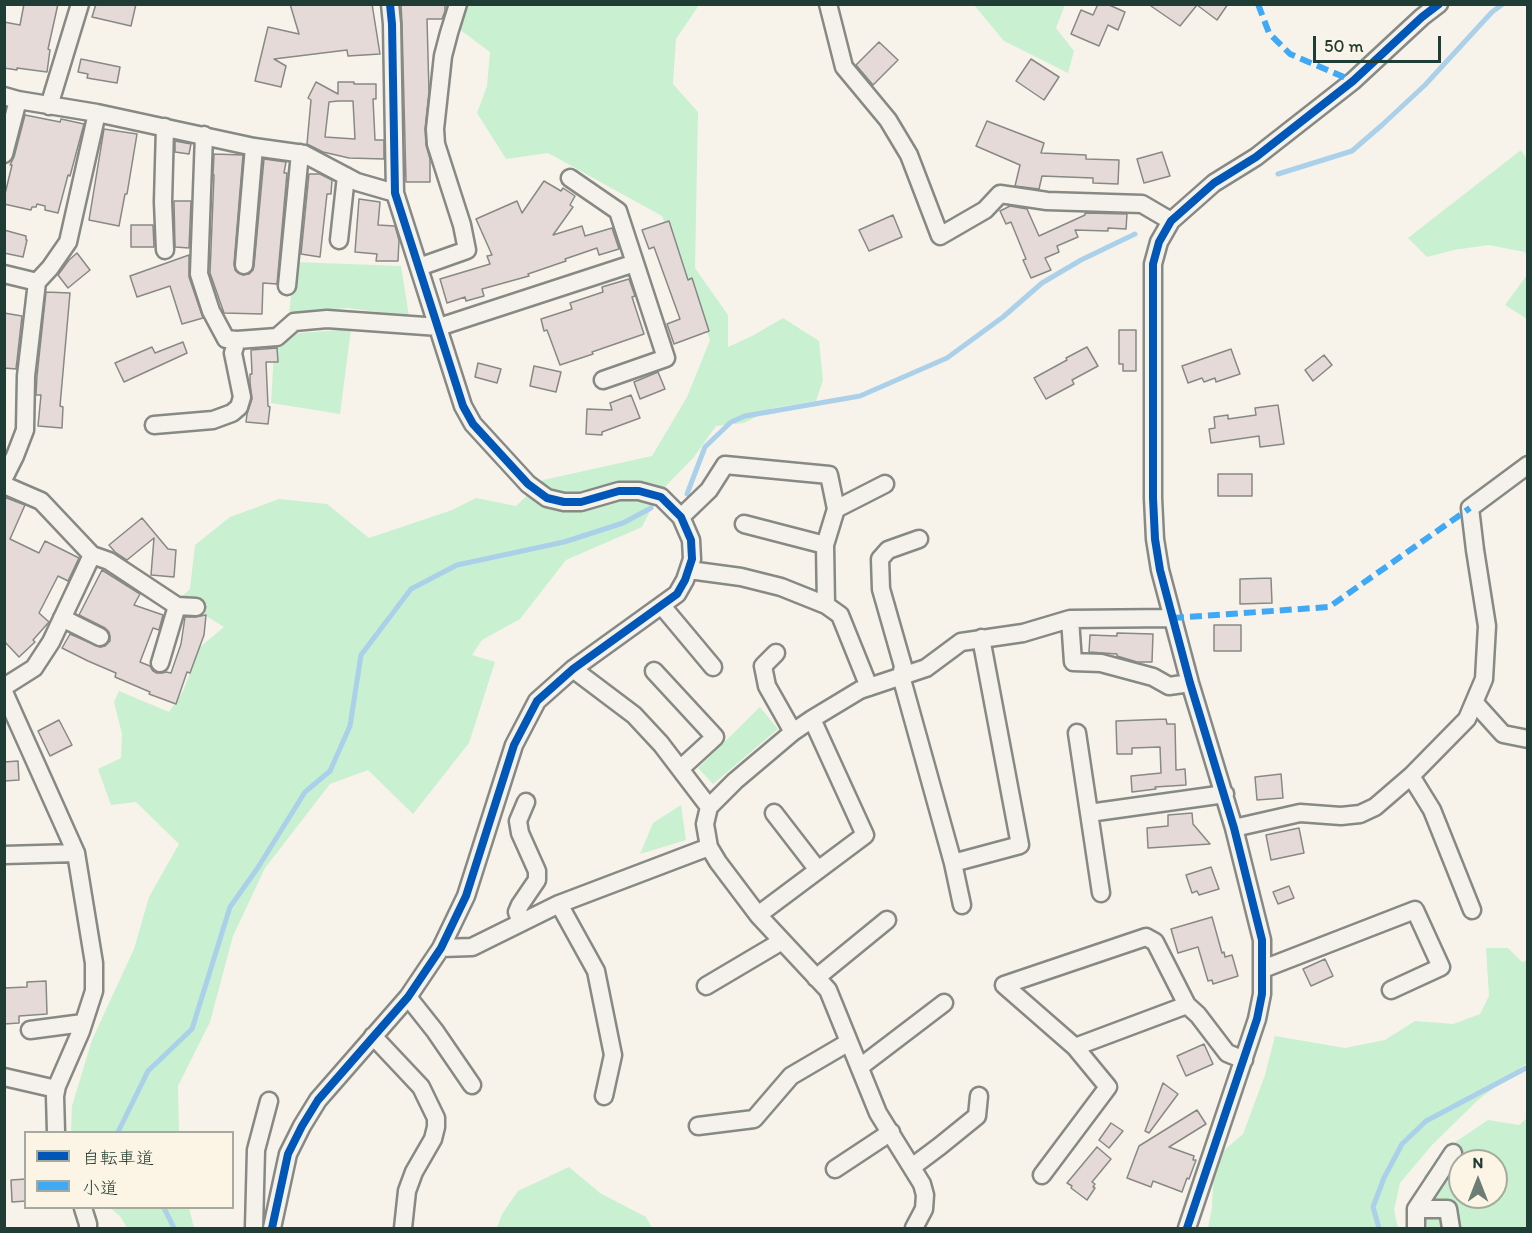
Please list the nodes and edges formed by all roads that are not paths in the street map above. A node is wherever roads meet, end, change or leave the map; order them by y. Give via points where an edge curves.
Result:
1 (80, 4) edge
2 (390, 4) edge
3 (458, 4) edge
4 (828, 4) edge
5 (1439, 4) edge
6 (11, 98) edge
7 (49, 106) junction
8 (97, 113) junction
9 (165, 127) junction
10 (204, 135) junction
11 (254, 147) junction
12 (4, 153) edge
13 (300, 153) junction
14 (346, 176) junction
15 (570, 178) dead end
16 (396, 193) junction
17 (1171, 221) junction
18 (339, 240) dead end
19 (165, 250) dead end
20 (635, 263) junction
21 (244, 265) dead end
22 (419, 267) junction
23 (4, 274) edge
24 (37, 282) junction
25 (287, 286) dead end
26 (439, 327) junction
27 (237, 340) junction
28 (603, 380) dead end
29 (154, 425) dead end
30 (1527, 465) edge
31 (4, 478) edge
32 (885, 484) dead end
33 (4, 485) edge
34 (836, 509) junction
35 (681, 517) junction
36 (744, 524) dead end
37 (919, 539) dead end
38 (825, 545) junction
39 (92, 555) junction
40 (688, 570) junction
41 (826, 605) junction
42 (177, 606) junction
43 (662, 606) junction
44 (196, 607) dead end
45 (62, 618) junction
46 (1172, 618) junction
47 (1070, 619) junction
48 (100, 637) dead end
49 (981, 638) junction
50 (776, 653) dead end
51 (160, 663) dead end
52 (713, 667) dead end
53 (573, 669) junction
54 (654, 671) dead end
55 (901, 676) junction
56 (1190, 683) junction
57 (869, 687) junction
58 (5, 693) edge
59 (1475, 703) junction
60 (812, 719) junction
61 (793, 732) junction
62 (1077, 733) dead end
63 (1527, 739) edge
64 (680, 769) junction
65 (1411, 776) junction
66 (1224, 794) junction
67 (526, 802) dead end
68 (709, 807) junction
69 (774, 813) dead end
70 (1089, 813) junction
71 (1234, 828) junction
72 (709, 846) junction
73 (76, 853) junction
74 (4, 855) edge
75 (953, 864) junction
76 (818, 870) junction
77 (1101, 894) dead end
78 (559, 904) junction
79 (962, 905) dead end
80 (1472, 910) dead end
81 (758, 915) junction
82 (887, 920) dead end
83 (521, 923) junction
84 (782, 941) junction
85 (441, 948) junction
86 (1263, 969) junction
87 (816, 978) junction
88 (706, 986) dead end
89 (1391, 990) dead end
90 (408, 997) junction
91 (944, 1003) dead end
92 (1187, 1005) junction
93 (83, 1023) junction
94 (30, 1030) dead end
95 (373, 1036) junction
96 (849, 1042) junction
97 (1075, 1047) junction
98 (1244, 1060) junction
99 (860, 1067) junction
100 (4, 1077) edge
101 (472, 1085) dead end
102 (56, 1089) junction
103 (603, 1096) dead end
104 (979, 1096) dead end
105 (269, 1101) dead end
106 (698, 1126) dead end
107 (56, 1131) edge
108 (891, 1132) junction
109 (1448, 1161) edge
110 (912, 1167) junction
111 (835, 1169) dead end
112 (1042, 1175) dead end
113 (83, 1209) edge
114 (1416, 1209) junction
115 (88, 1228) edge
116 (254, 1228) edge
117 (272, 1228) edge
118 (403, 1228) edge
119 (914, 1228) edge
120 (1187, 1228) edge
121 (1416, 1228) edge
122 (1451, 1228) edge

1 - 7 street
2 - 16 street
3 - 22 street via 443,56 435,129 467,250
4 - 17 street via 844,67 888,120 909,155 940,236 986,210 1000,194 1047,201 1142,204
5 - 17 street via 1353,81 1256,157 1214,183
6 - 7 street
6 - 12 street
7 - 8 street
8 - 9 street
8 - 24 street via 68,242
9 - 10 street
9 - 19 street
10 - 11 street
10 - 27 street via 199,274 211,311 226,339
11 - 13 street
11 - 21 street
13 - 14 street
13 - 25 street
14 - 16 street
14 - 18 street
15 - 20 street via 618,211
16 - 22 street
17 - 46 street via 1153,264 1152,303 1155,539
20 - 26 street
20 - 28 street via 666,358
22 - 26 street
23 - 24 street
24 - 31 street via 26,376 25,430
26 - 27 street via 327,319 294,322 277,337
26 - 35 street via 463,406 473,424 528,484 547,498 564,502 639,492 661,497
27 - 29 street via 233,353 242,397 239,407 213,420
30 - 59 street via 1470,508 1487,626 1484,680
32 - 34 street
33 - 39 street via 41,501
34 - 35 street via 828,474 725,465 709,490
34 - 38 street
35 - 40 street via 692,540
36 - 38 street
37 - 55 street via 888,550 880,559 881,589 903,666
38 - 41 street
39 - 42 street via 109,561
39 - 45 street
40 - 41 street via 771,584
40 - 43 street via 677,594
41 - 57 street via 840,615
42 - 44 street
42 - 51 street
43 - 52 street
43 - 53 street
45 - 48 street
45 - 58 street via 34,668
46 - 47 street
46 - 56 street
47 - 49 street via 1023,633
47 - 56 street via 1073,662 1101,663 1153,677 1168,686
49 - 55 street via 961,642 926,668
49 - 75 street via 1020,844
50 - 61 street via 763,666 767,686
53 - 64 street via 634,715
53 - 85 street via 537,701 514,745 466,896
54 - 64 street via 715,737
55 - 57 street
55 - 75 street
56 - 66 street
57 - 60 street
58 - 73 street
59 - 63 street via 1503,734
59 - 65 street via 1467,719
60 - 61 street
60 - 76 street via 865,835
61 - 68 street
62 - 70 street
64 - 68 street
65 - 71 street via 1375,807 1360,814 1300,813
65 - 80 street via 1432,810
66 - 70 street
66 - 71 street
67 - 83 street via 518,821 537,880 517,912
68 - 72 street via 705,824
69 - 76 street
70 - 77 street
71 - 86 street via 1262,940
72 - 78 street
72 - 81 street
73 - 74 street
73 - 93 street via 94,963 94,992
75 - 79 street
76 - 81 street
78 - 83 street
78 - 103 street via 596,971 613,1055
81 - 84 street
82 - 87 street
83 - 85 street via 472,947
84 - 87 street
84 - 88 street
85 - 90 street
86 - 89 street via 1415,910 1441,967
86 - 98 street via 1257,1019
87 - 96 street via 828,990
90 - 95 street
90 - 101 street
91 - 99 street
92 - 97 street
92 - 97 street via 1155,942 1146,937 1004,985
92 - 98 street via 1227,1053
93 - 94 street
93 - 102 street
95 - 117 street via 318,1100 302,1126 288,1154
95 - 118 street via 421,1087 436,1118 433,1139 407,1191
96 - 99 street
96 - 106 street via 791,1076 754,1119
97 - 112 street via 1108,1087
98 - 120 street
99 - 108 street via 878,1113
100 - 102 street
102 - 107 street
104 - 110 street via 977,1116
105 - 116 street via 256,1150
108 - 110 street
108 - 111 street
109 - 114 street
110 - 119 street via 925,1195 924,1209
113 - 115 street
114 - 121 street
114 - 122 street via 1448,1209

